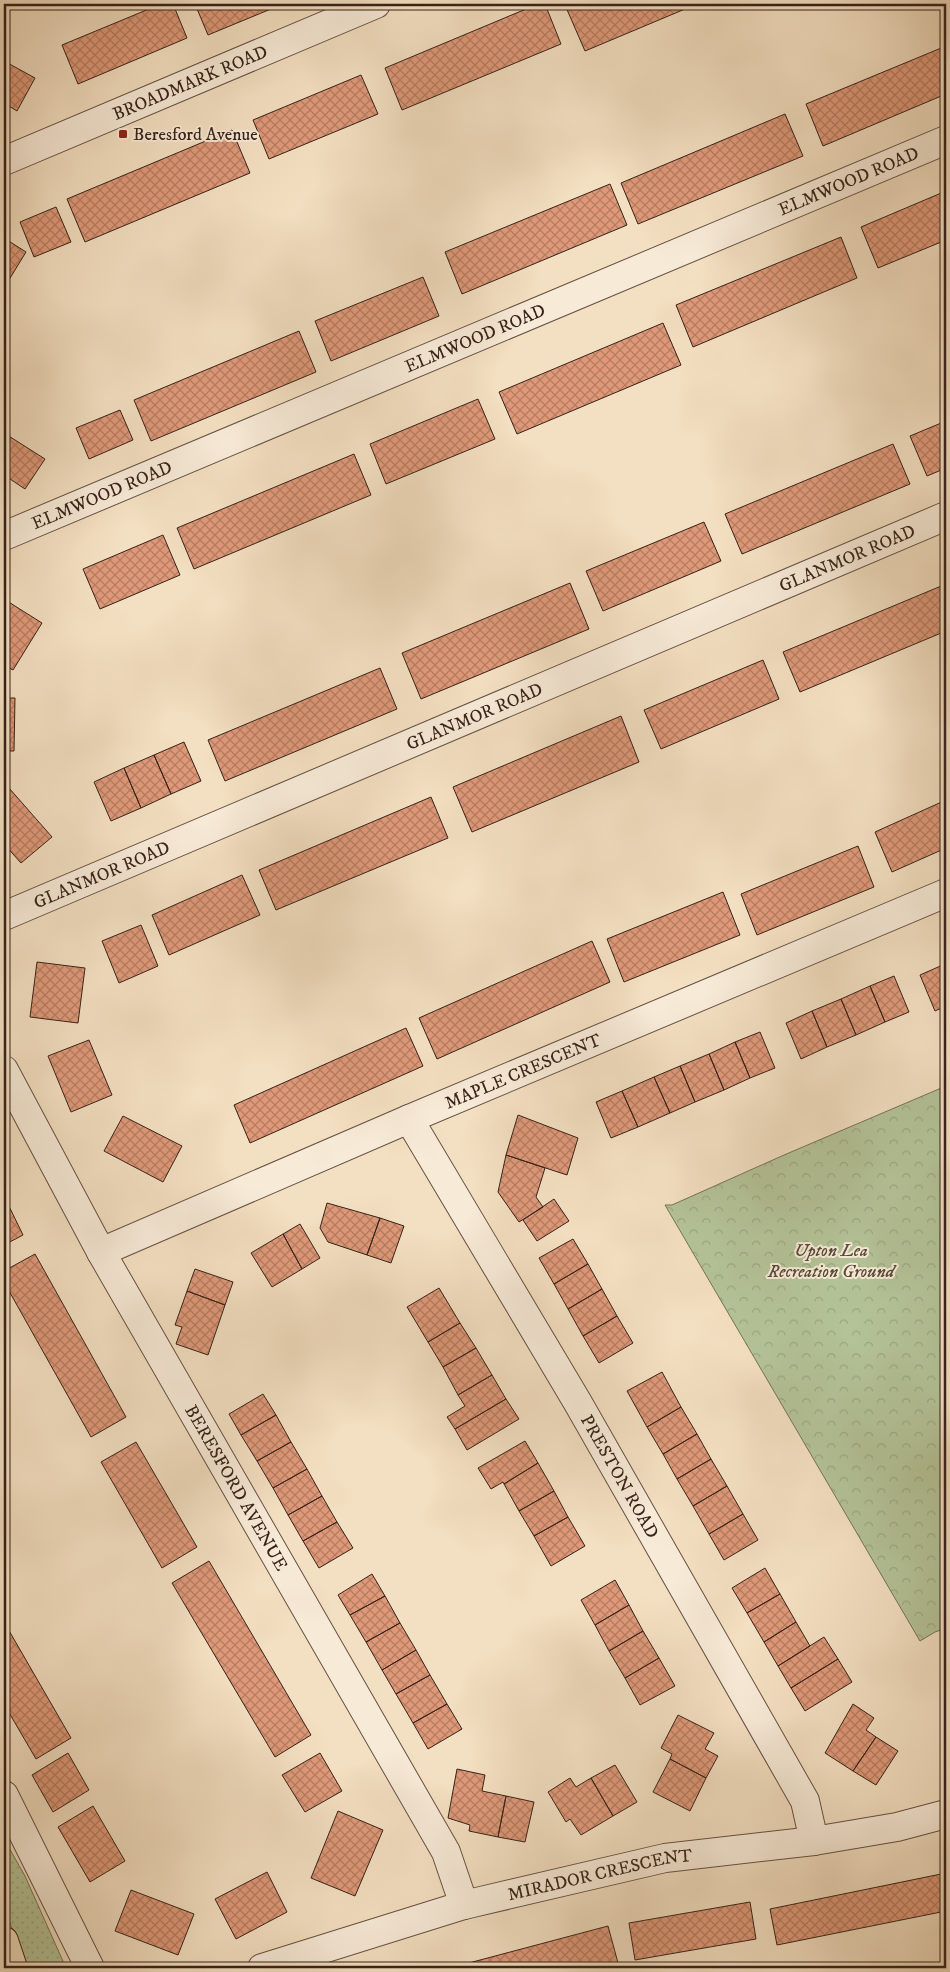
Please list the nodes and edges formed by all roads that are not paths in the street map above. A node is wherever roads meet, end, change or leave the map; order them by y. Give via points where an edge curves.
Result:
1 (376, 4) edge
2 (946, 140) edge
3 (4, 161) edge
4 (946, 516) edge
5 (4, 536) edge
6 (946, 893) edge
7 (4, 916) edge
8 (4, 1070) edge
9 (409, 1119) junction
10 (101, 1252) junction
11 (4, 1795) edge
12 (946, 1814) edge
13 (814, 1841) junction
14 (464, 1905) junction
15 (4, 1941) edge
16 (13, 1968) edge
17 (90, 1968) edge
18 (262, 1968) edge

1 - 3 street, BROADMARK ROAD
2 - 5 street, ELMWOOD ROAD
4 - 7 street, GLANMOR ROAD
6 - 9 street, MAPLE CRESCENT
8 - 10 street, BERESFORD AVENUE
9 - 10 street, MAPLE CRESCENT
9 - 13 street, PRESTON ROAD via 578,1403 806,1801
10 - 14 street, BERESFORD AVENUE via 446,1852
11 - 17 street
12 - 13 street, MIRADOR CRESCENT
13 - 14 street, MIRADOR CRESCENT via 665,1858
14 - 18 street, MIRADOR CRESCENT
15 - 16 main road

